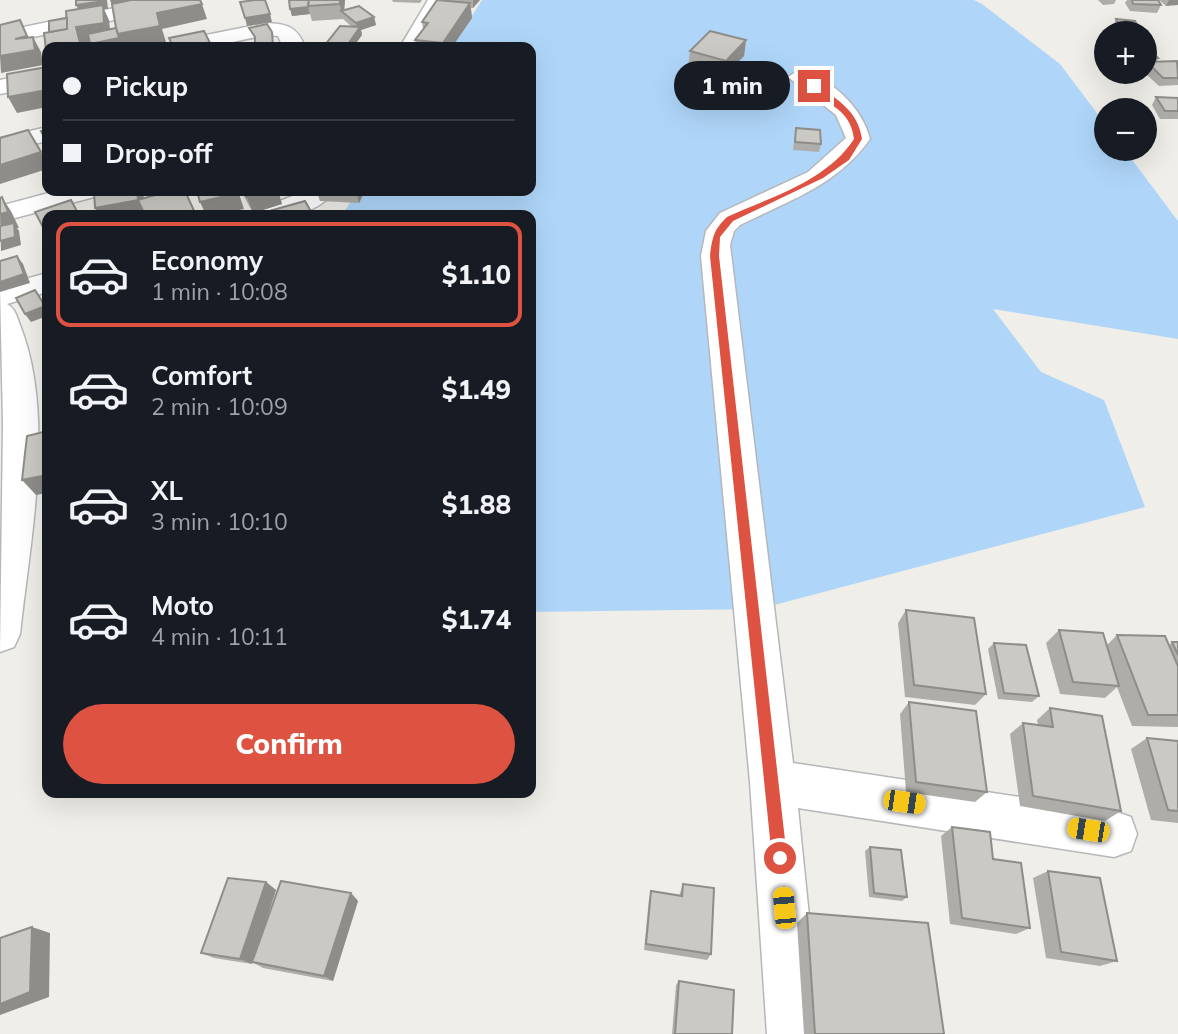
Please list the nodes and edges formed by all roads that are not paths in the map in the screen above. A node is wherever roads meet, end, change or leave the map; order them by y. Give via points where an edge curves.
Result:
1 (181, 0) edge
2 (438, 0) edge
3 (0, 38) edge
4 (205, 42) edge
5 (292, 42) edge
6 (414, 42) edge
7 (799, 77) dead end
8 (42, 78) edge
9 (0, 87) edge
10 (42, 135) edge
11 (0, 145) edge
12 (67, 196) edge
13 (313, 196) edge
14 (285, 210) edge
15 (0, 214) edge
16 (42, 283) edge
17 (0, 296) edge
18 (0, 312) edge
19 (0, 634) edge
20 (773, 782) junction
21 (1114, 834) dead end
22 (794, 1034) edge

1 - 3 street
2 - 6 street
4 - 5 street via 274,29 290,35
7 - 20 street via 845,109 856,124 858,139 846,158 820,177 730,219 716,237 715,256
8 - 9 street
10 - 11 street
12 - 15 street
13 - 14 street
16 - 17 street
18 - 19 street via 16,354 20,435
20 - 21 street
20 - 22 street

